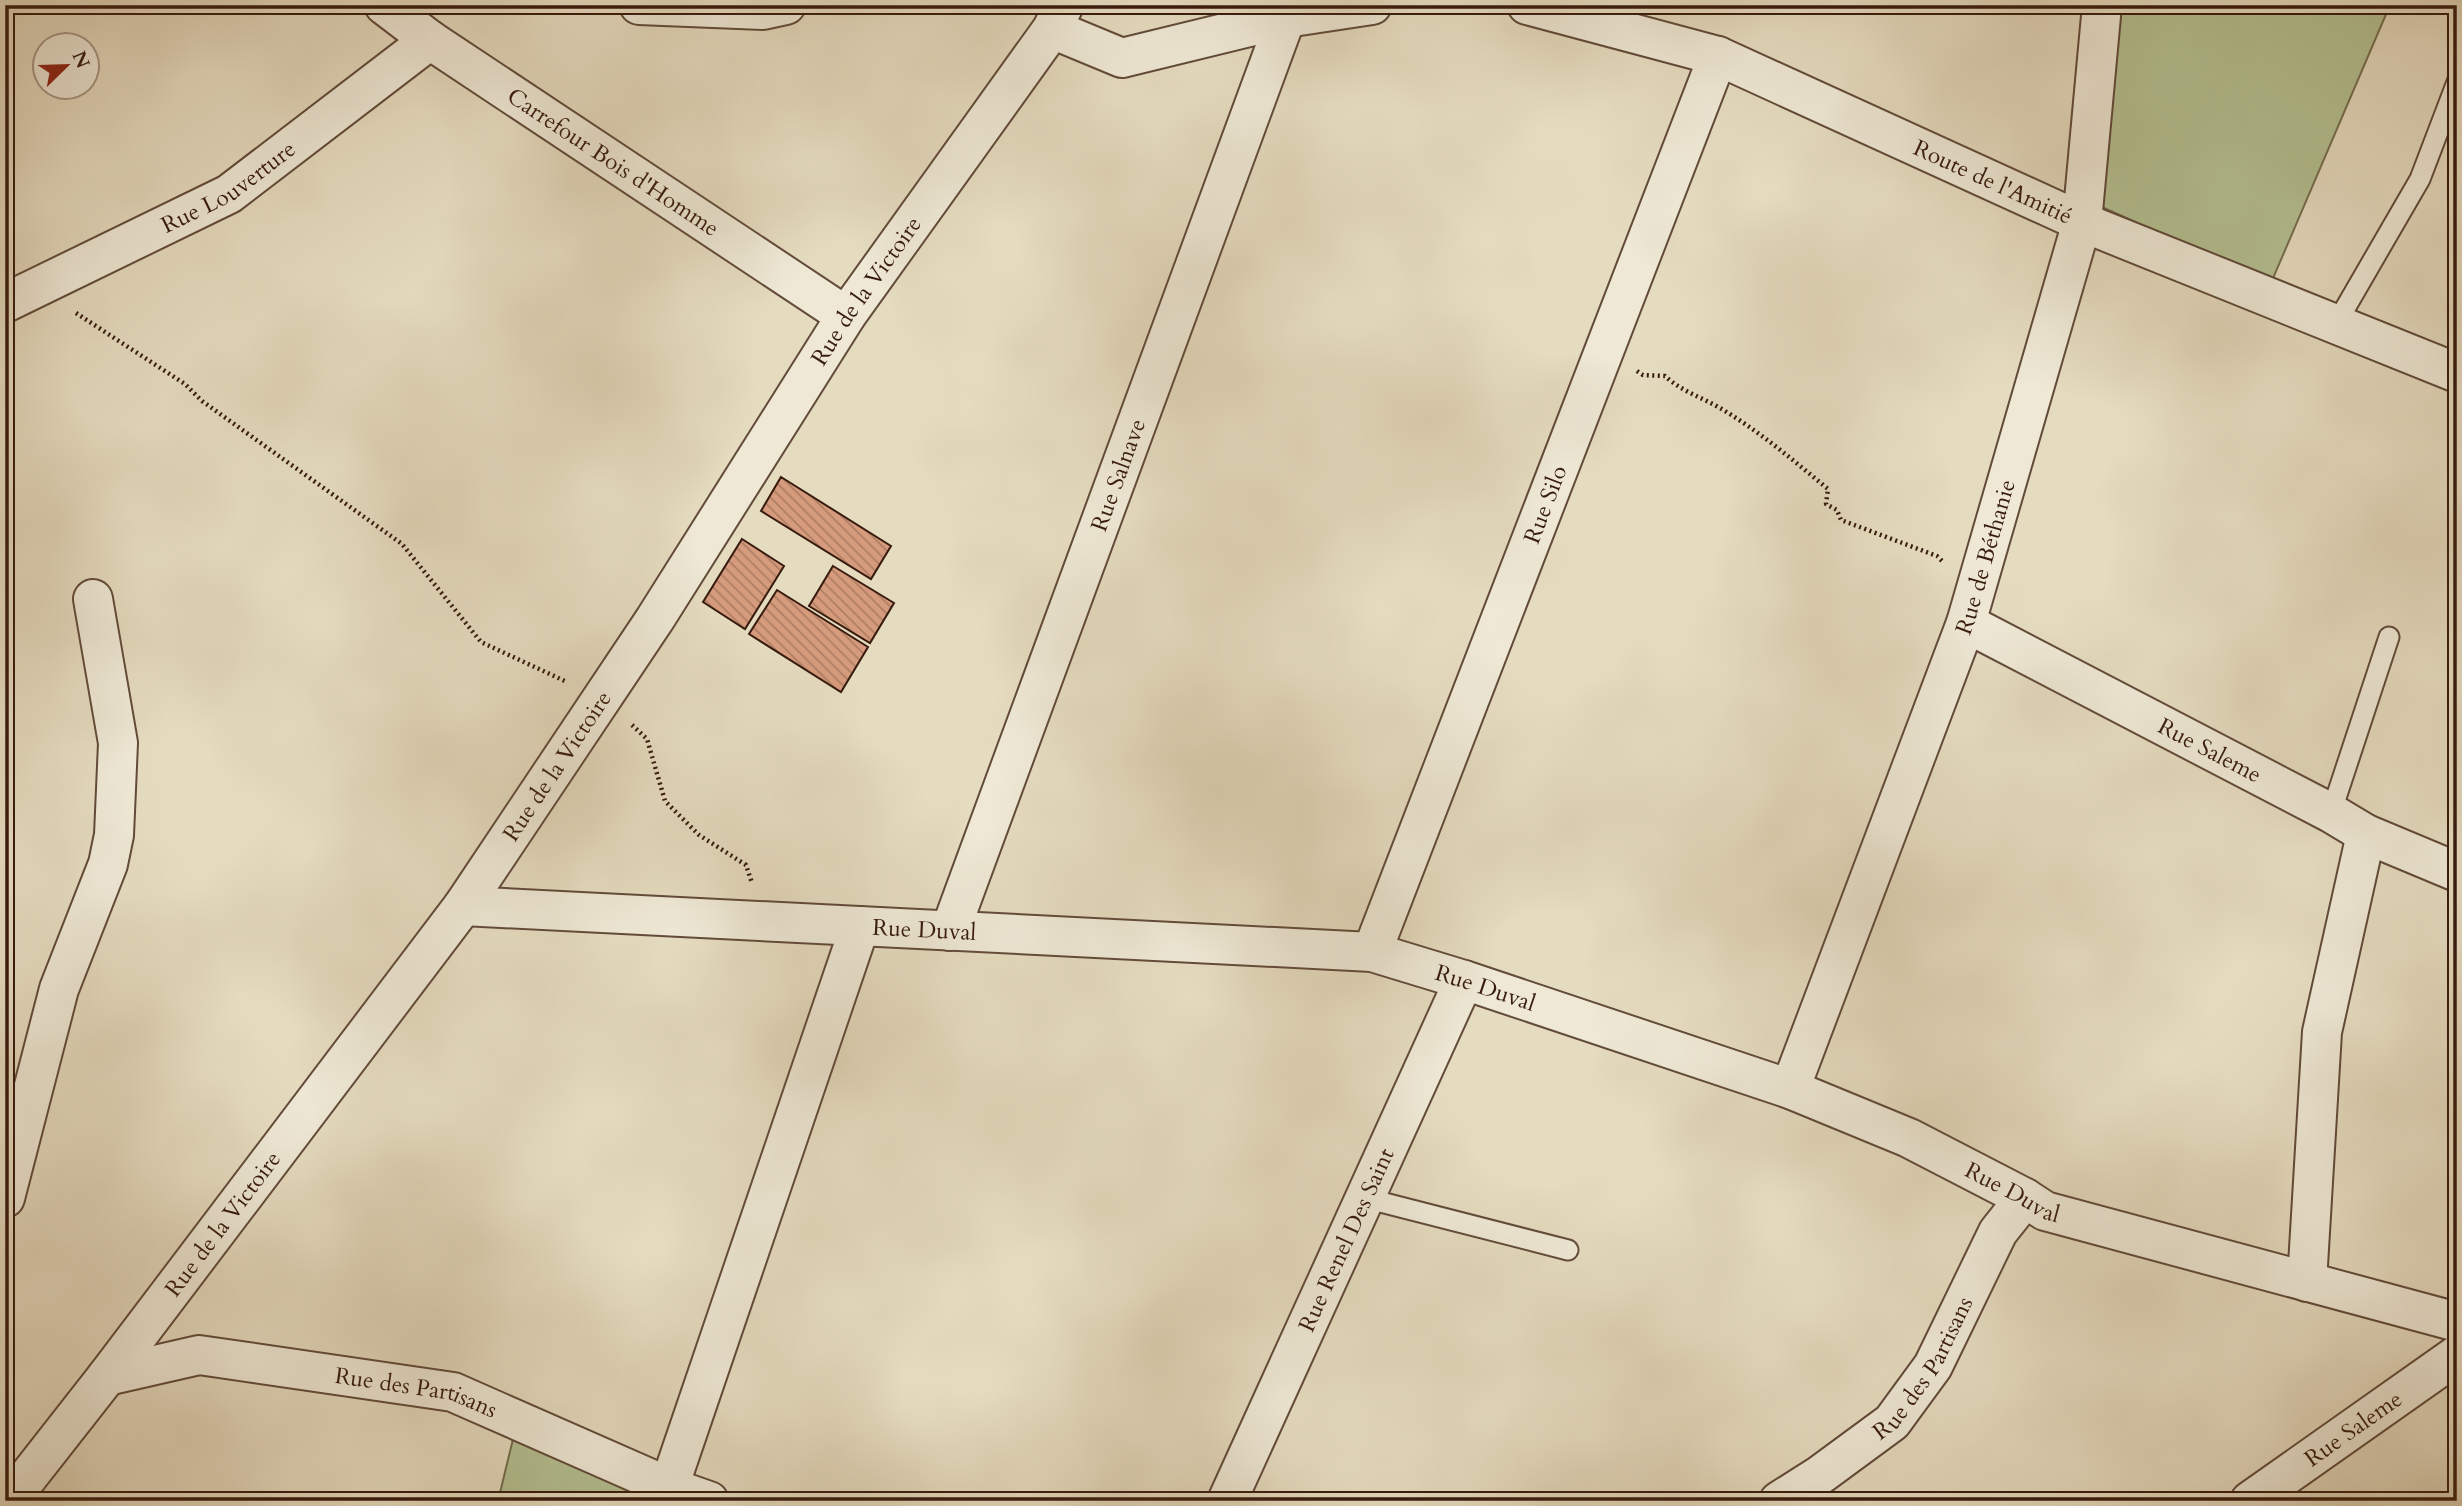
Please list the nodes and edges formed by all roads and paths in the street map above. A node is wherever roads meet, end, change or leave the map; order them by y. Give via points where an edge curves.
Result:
1 (384, 5) edge
2 (639, 5) edge
3 (786, 5) edge
4 (1373, 5) edge
5 (1527, 5) edge
6 (2102, 5) edge
7 (1058, 17) edge
8 (1286, 18) junction
9 (430, 40) junction
10 (1718, 56) junction
11 (2457, 82) edge
12 (2082, 222) junction
13 (21, 295) edge
14 (846, 316) junction
15 (2336, 324) junction
16 (1605, 348) junction
17 (2457, 373) edge
18 (93, 599) dead end
19 (1970, 606) junction
20 (2389, 637) dead end
21 (602, 698) junction
22 (2331, 813) junction
23 (2366, 834) junction
24 (2457, 872) edge
25 (463, 906) junction
26 (763, 921) junction
27 (860, 926) junction
28 (950, 931) junction
29 (1372, 952) junction
30 (1464, 980) junction
31 (1790, 1089) junction
32 (5, 1198) edge
33 (1365, 1198) junction
34 (2025, 1198) junction
35 (1568, 1250) dead end
36 (2307, 1282) junction
37 (2457, 1322) edge
38 (2457, 1355) edge
39 (107, 1376) junction
40 (669, 1487) junction
41 (9, 1501) edge
42 (709, 1501) edge
43 (1227, 1501) edge
44 (1779, 1501) edge
45 (2250, 1501) edge

1 - 9 street, Carrefour Bois d'Homme
2 - 3 street via 764,10
4 - 8 street
5 - 10 street, Route de l'Amitié
6 - 12 street, Rue de Béthanie
7 - 8 street via 1122,58
7 - 14 street, Rue de la Victoire
8 - 28 street, Rue Salnave
9 - 13 street, Rue Louverture via 229,194
9 - 14 street, Carrefour Bois d'Homme
10 - 12 street, Route de l'Amitié
10 - 16 street, Rue Silo
11 - 15 lane via 2420,179
12 - 15 street, Route de l'Amitié
12 - 19 street, Rue de Béthanie
13 - 21 path via 185,384 202,401 402,544 481,642
14 - 21 street, Rue de la Victoire
15 - 17 street, Route de l'Amitié
16 - 19 path via 1643,375 1665,376 1762,435 1828,489 1826,504 1837,510 1840,520 1937,556
16 - 29 street, Rue Silo
18 - 32 street via 118,743 114,835 59,989
19 - 22 street, Rue Saleme
19 - 31 street, Rue de Béthanie
20 - 22 lane
21 - 25 street, Rue de la Victoire
21 - 26 path via 648,739 665,801 699,835 746,865
22 - 23 street, Rue Saleme
23 - 24 street, Rue Saleme
23 - 36 street via 2322,1032
25 - 26 street, Rue Duval
25 - 39 street, Rue de la Victoire
26 - 27 street, Rue Duval
27 - 28 street, Rue Duval
27 - 40 street
28 - 29 street, Rue Duval
29 - 30 street, Rue Duval
30 - 31 street, Rue Duval
30 - 33 street, Rue Renel Des Saint
31 - 34 street, Rue Duval via 1909,1138
33 - 35 lane
33 - 43 street, Rue Renel Des Saint
34 - 36 street, Rue Duval via 2045,1211
34 - 44 street, Rue des Partisans via 1998,1232 1933,1366 1892,1423
36 - 37 street, Rue Duval
38 - 45 street, Rue Saleme
39 - 40 street, Rue des Partisans via 199,1355 453,1392
39 - 41 street, Rue de la Victoire
40 - 42 street, Rue des Partisans

